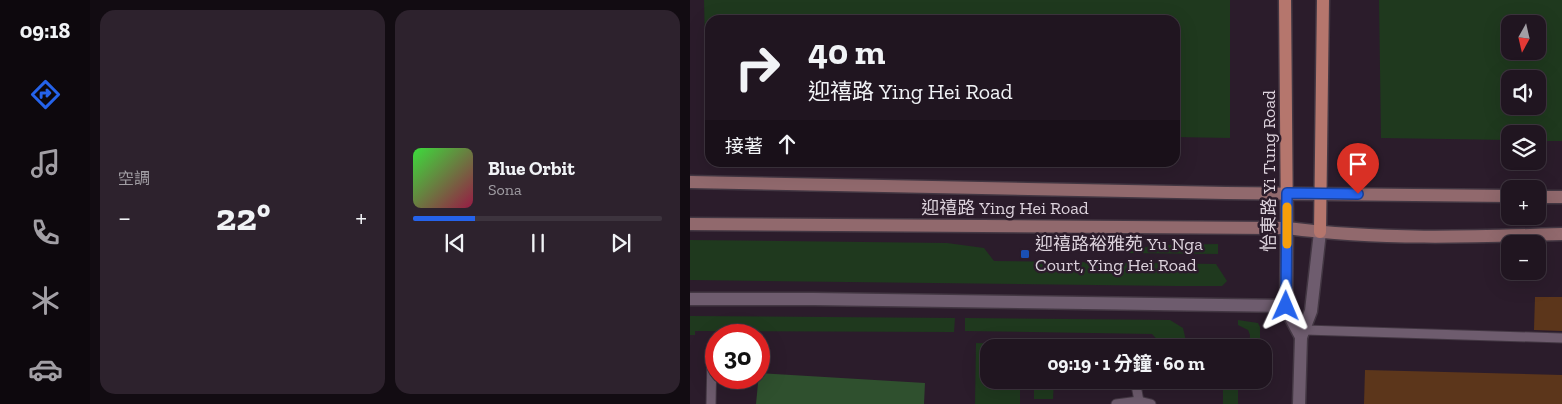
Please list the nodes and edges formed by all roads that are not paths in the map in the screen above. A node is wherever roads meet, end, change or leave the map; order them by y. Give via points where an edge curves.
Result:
1 (1285, 0) edge
2 (1323, 0) edge
3 (690, 182) edge
4 (1287, 193) junction
5 (1320, 193) junction
6 (1501, 196) edge
7 (1546, 196) edge
8 (1562, 197) edge
9 (690, 224) edge
10 (1287, 228) junction
11 (1320, 232) junction
12 (1562, 234) edge
13 (690, 299) edge
14 (1286, 306) junction
15 (1303, 334) junction
16 (1562, 338) edge
17 (711, 389) edge
18 (1137, 389) edge
19 (1139, 401) junction
20 (711, 404) edge
21 (1116, 404) edge
22 (1151, 404) edge
23 (1299, 404) edge

1 - 4 main road, 怡東路 Yi Tung Road
2 - 5 main road
3 - 4 main road, 迎禧路 Ying Hei Road
4 - 5 main road, 迎禧路 Ying Hei Road
4 - 10 main road, 怡東路 Yi Tung Road
5 - 6 main road, 迎禧路 Ying Hei Road
5 - 11 main road
7 - 8 main road
9 - 10 main road, 迎禧路 Ying Hei Road
10 - 11 main road, 迎禧路 Ying Hei Road
10 - 14 street, 怡東路 Yi Tung Road
11 - 12 main road, 迎禧路 Ying Hei Road via 1377,236
11 - 15 street via 1311,311
13 - 14 street
14 - 15 street, 怡東路 Yi Tung Road
15 - 16 lane
15 - 23 street
17 - 20 lane
18 - 19 lane
19 - 21 lane
19 - 22 lane

